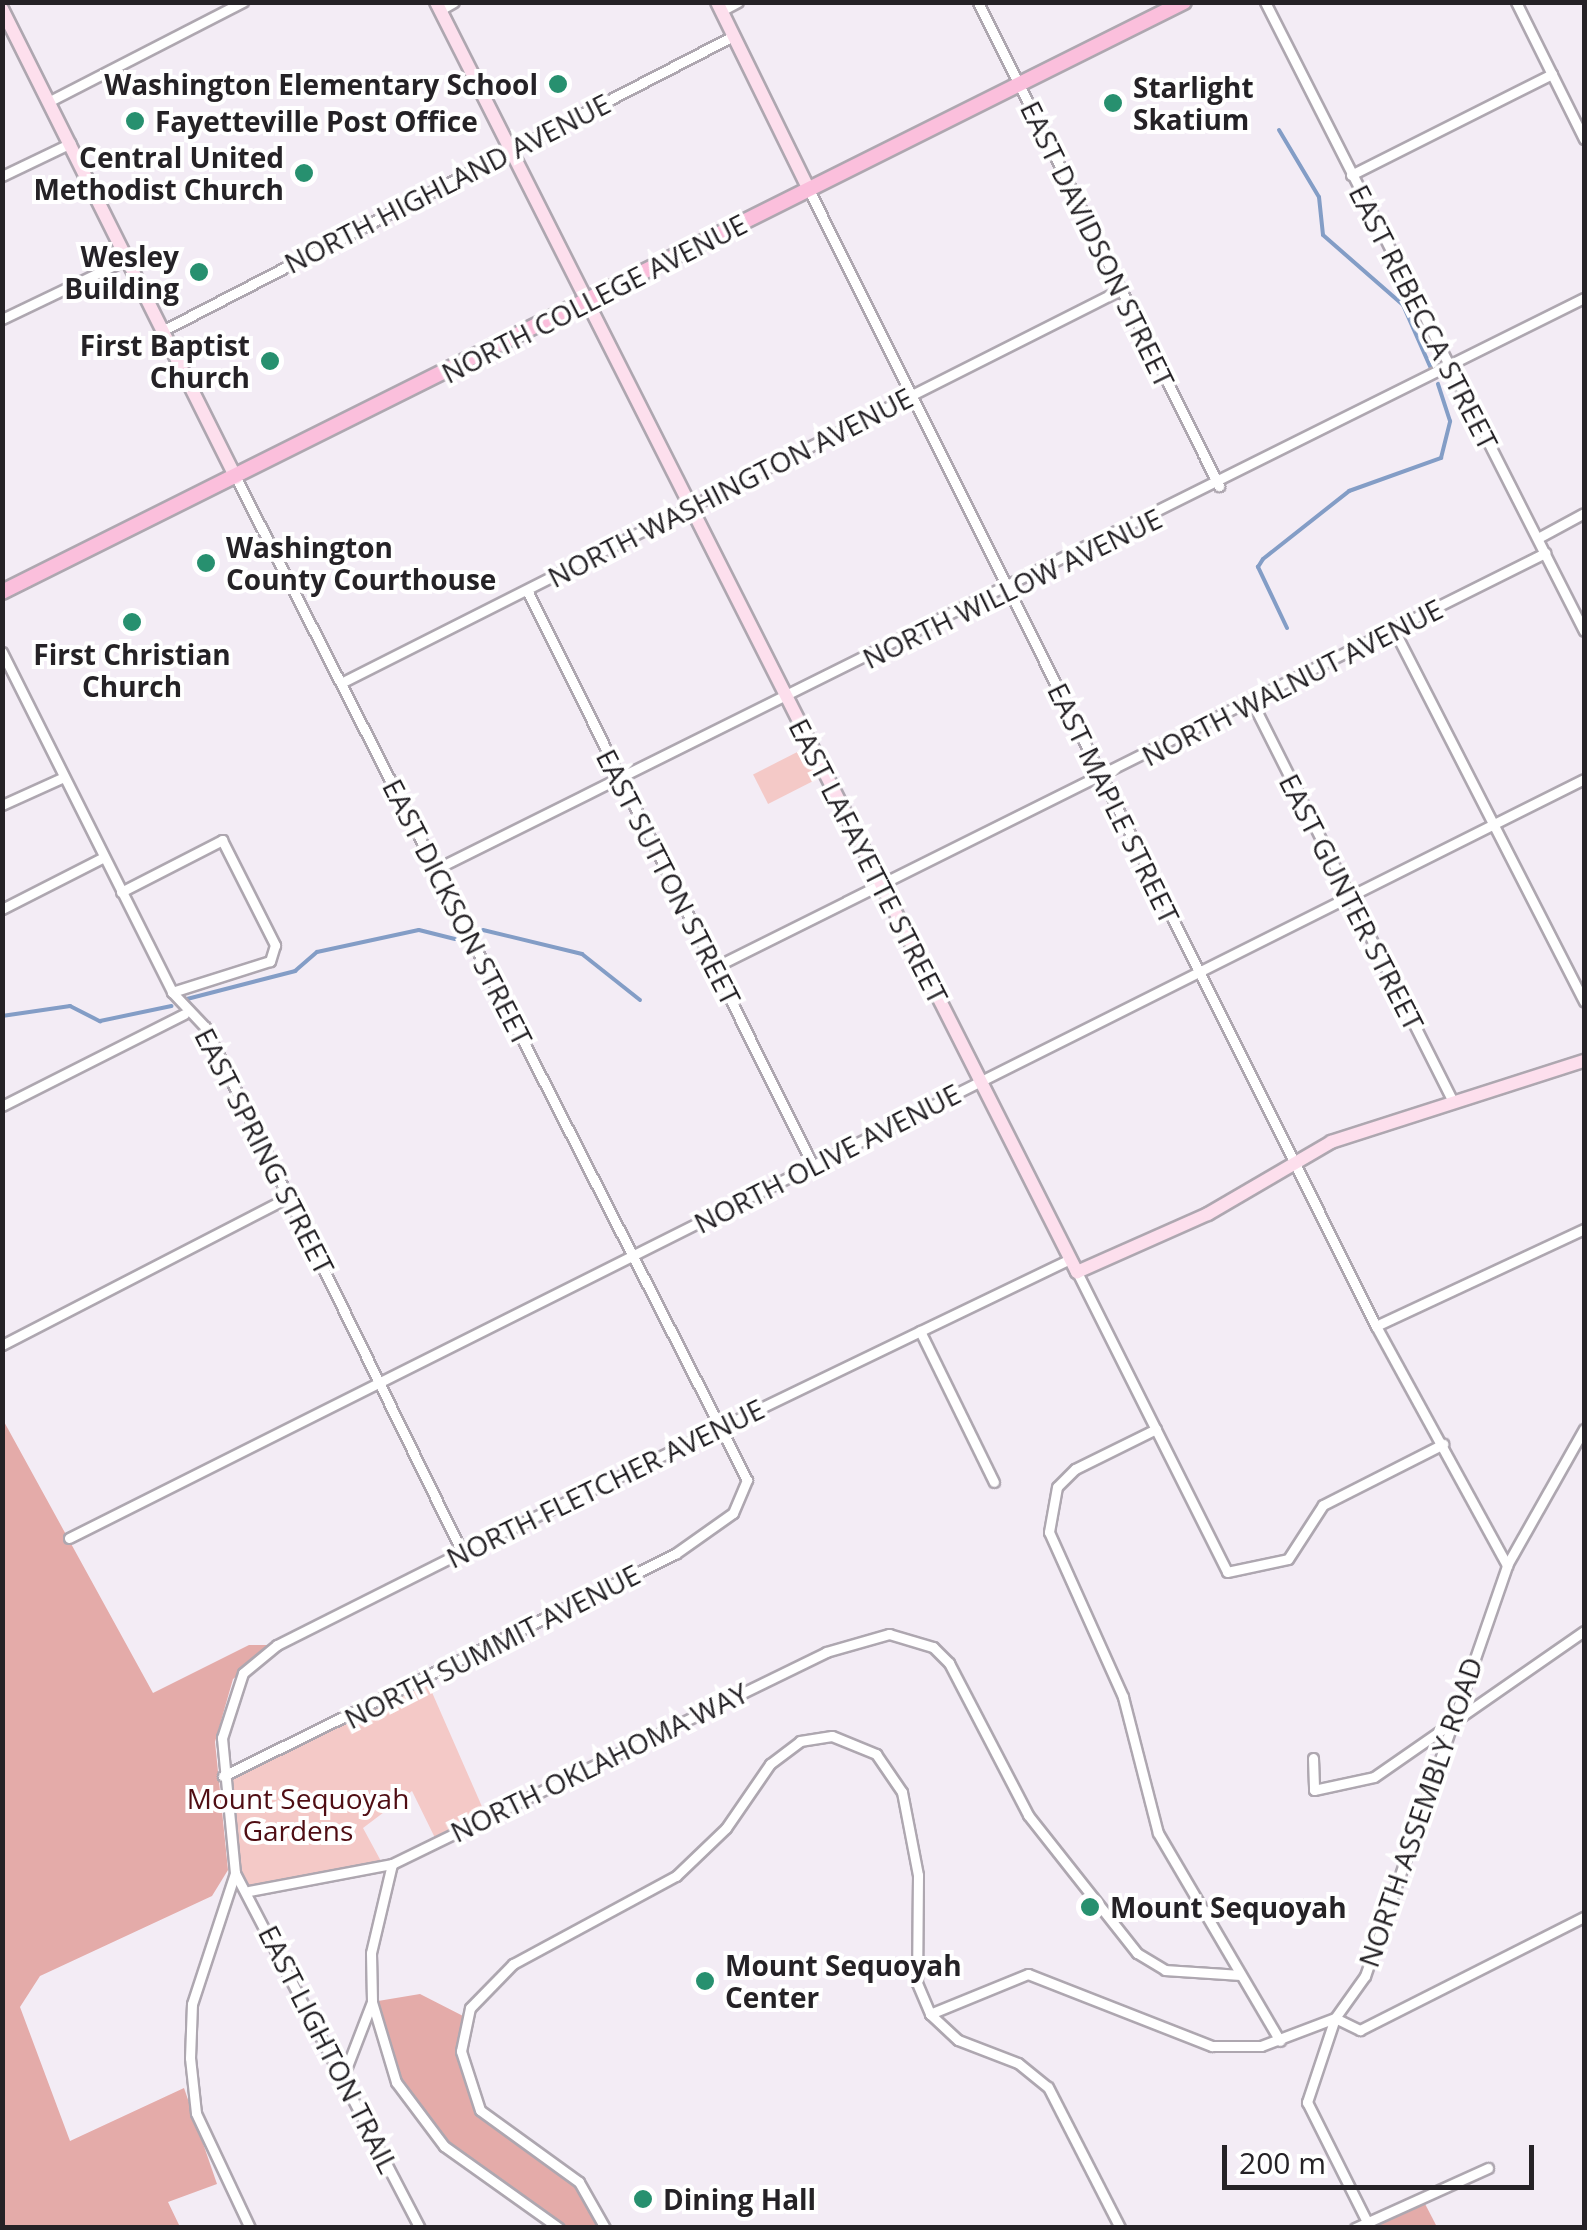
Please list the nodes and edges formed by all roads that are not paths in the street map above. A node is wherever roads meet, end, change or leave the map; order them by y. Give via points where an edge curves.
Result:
1 (214, 2) edge
2 (244, 2) edge
3 (454, 2) edge
4 (738, 2) edge
5 (978, 2) edge
6 (1184, 2) edge
7 (1265, 2) edge
8 (1516, 2) edge
9 (438, 6) edge
10 (719, 7) edge
11 (2, 9) edge
12 (1152, 10) edge
13 (220, 14) junction
14 (733, 36) junction
15 (1552, 74) junction
16 (1020, 85) junction
17 (50, 101) junction
18 (1584, 139) edge
19 (70, 143) junction
20 (511, 149) junction
21 (1351, 174) junction
22 (2, 176) edge
23 (809, 190) junction
24 (127, 259) junction
25 (1120, 290) junction
26 (1584, 298) edge
27 (588, 302) junction
28 (2, 319) edge
29 (162, 331) junction
30 (1449, 369) junction
31 (911, 395) junction
32 (236, 478) junction
33 (1219, 486) junction
34 (690, 507) junction
35 (1584, 514) edge
36 (1538, 538) junction
37 (1545, 554) junction
38 (527, 590) junction
39 (1008, 590) junction
40 (2, 592) edge
41 (1584, 630) edge
42 (1395, 632) junction
43 (2, 652) edge
44 (341, 683) junction
45 (788, 699) junction
46 (1252, 702) junction
47 (64, 777) junction
48 (1101, 777) junction
49 (620, 779) junction
50 (1584, 779) edge
51 (2, 806) edge
52 (1493, 823) junction
53 (104, 858) junction
54 (436, 869) junction
55 (882, 885) junction
56 (122, 892) junction
57 (1347, 896) junction
58 (2, 909) edge
59 (715, 967) junction
60 (1197, 971) junction
61 (172, 992) junction
62 (1584, 1002) edge
63 (184, 1014) junction
64 (1584, 1061) edge
65 (980, 1082) junction
66 (1453, 1102) junction
67 (2, 1106) edge
68 (1294, 1162) junction
69 (812, 1164) junction
70 (291, 1196) junction
71 (1584, 1229) edge
72 (633, 1257) junction
73 (1074, 1265) junction
74 (1376, 1326) junction
75 (920, 1331) junction
76 (2, 1345) edge
77 (379, 1377) junction
78 (722, 1426) junction
79 (1156, 1428) junction
80 (1584, 1429) edge
81 (1443, 1444) junction
82 (994, 1482) dead end
83 (746, 1494) joint
84 (70, 1538) dead end
85 (462, 1552) junction
86 (1507, 1565) junction
87 (1584, 1630) edge
88 (1457, 1720) junction
89 (1313, 1758) dead end
90 (223, 1776) junction
91 (392, 1864) junction
92 (235, 1873) junction
93 (249, 1891) junction
94 (1584, 1918) edge
95 (1240, 1975) junction
96 (372, 2002) junction
97 (930, 2014) junction
98 (1335, 2018) junction
99 (1280, 2041) junction
100 (344, 2077) junction
101 (1488, 2168) dead end
102 (1367, 2222) junction
103 (250, 2228) edge
104 (420, 2228) edge
105 (559, 2228) edge
106 (605, 2228) edge
107 (1120, 2228) edge
108 (1355, 2228) edge

1 - 13 street
2 - 13 street
3 - 9 street
4 - 10 street
5 - 16 street, EAST DAVIDSON STREET
6 - 12 main road, NORTH COLLEGE AVENUE
7 - 21 street, EAST REBECCA STREET
8 - 15 street
9 - 20 main road, EAST LAFAYETTE STREET
10 - 14 main road, EAST MAPLE STREET
11 - 17 main road, EAST DICKSON STREET
12 - 16 main road, NORTH COLLEGE AVENUE
13 - 17 street
14 - 20 street, NORTH HIGHLAND AVENUE
14 - 23 main road, EAST MAPLE STREET
15 - 18 street
15 - 21 street
16 - 23 main road, NORTH COLLEGE AVENUE
16 - 25 street, EAST DAVIDSON STREET
17 - 19 main road, EAST DICKSON STREET
19 - 22 street
19 - 24 main road, EAST DICKSON STREET
20 - 27 main road, EAST LAFAYETTE STREET
20 - 29 street, NORTH HIGHLAND AVENUE
21 - 30 street, EAST REBECCA STREET
23 - 27 main road, NORTH COLLEGE AVENUE
23 - 31 street, EAST MAPLE STREET
24 - 28 street
24 - 29 main road, EAST DICKSON STREET
25 - 31 street, NORTH WASHINGTON AVENUE
25 - 33 street, EAST DAVIDSON STREET
26 - 30 street, NORTH WILLOW AVENUE
27 - 32 main road, NORTH COLLEGE AVENUE
27 - 34 main road, EAST LAFAYETTE STREET
29 - 32 main road, EAST DICKSON STREET
30 - 33 street, NORTH WILLOW AVENUE
30 - 36 street, EAST REBECCA STREET
31 - 34 street, NORTH WASHINGTON AVENUE
31 - 39 street, EAST MAPLE STREET
32 - 40 main road, NORTH COLLEGE AVENUE
32 - 44 street, EAST DICKSON STREET
33 - 39 street, NORTH WILLOW AVENUE
34 - 38 street, NORTH WASHINGTON AVENUE
34 - 45 main road, EAST LAFAYETTE STREET
35 - 36 street
36 - 37 street, EAST REBECCA STREET
37 - 41 street, EAST REBECCA STREET
37 - 42 street, NORTH WALNUT AVENUE
38 - 44 street, NORTH WASHINGTON AVENUE
38 - 49 street, EAST SUTTON STREET
39 - 45 street, NORTH WILLOW AVENUE
39 - 48 street, EAST MAPLE STREET
42 - 46 street, NORTH WALNUT AVENUE
42 - 52 street
43 - 47 street, EAST SPRING STREET
44 - 54 street, EAST DICKSON STREET
45 - 49 street, NORTH WILLOW AVENUE
45 - 55 main road, EAST LAFAYETTE STREET
46 - 48 street, NORTH WALNUT AVENUE
46 - 57 street, EAST GUNTER STREET
47 - 51 street
47 - 53 street, EAST SPRING STREET
48 - 55 street, NORTH WALNUT AVENUE
48 - 60 street, EAST MAPLE STREET
49 - 54 street, NORTH WILLOW AVENUE
49 - 59 street, EAST SUTTON STREET
50 - 52 street, NORTH OLIVE AVENUE
52 - 57 street, NORTH OLIVE AVENUE
52 - 62 street
53 - 56 street, EAST SPRING STREET
53 - 58 street
54 - 72 street, EAST DICKSON STREET
55 - 59 street, NORTH WALNUT AVENUE
55 - 65 main road, EAST LAFAYETTE STREET
56 - 61 street, EAST SPRING STREET
56 - 61 street via 222,840 275,945 270,961
57 - 60 street, NORTH OLIVE AVENUE
57 - 66 street, EAST GUNTER STREET
59 - 69 street, EAST SUTTON STREET
60 - 65 street, NORTH OLIVE AVENUE
60 - 68 street, EAST MAPLE STREET
61 - 63 street, EAST SPRING STREET
63 - 67 street
63 - 70 street, EAST SPRING STREET via 205,1027
64 - 66 main road
65 - 69 street, NORTH OLIVE AVENUE
65 - 73 main road, EAST LAFAYETTE STREET
66 - 68 main road
68 - 73 main road via 1208,1214
68 - 74 street, EAST MAPLE STREET
69 - 72 street, NORTH OLIVE AVENUE
70 - 76 street
70 - 77 street, EAST SPRING STREET
71 - 74 street
72 - 77 street, NORTH OLIVE AVENUE
72 - 78 street, EAST DICKSON STREET
73 - 75 street, NORTH FLETCHER AVENUE
73 - 79 street, EAST LAFAYETTE STREET
74 - 81 street, EAST MAPLE STREET
75 - 78 street, NORTH FLETCHER AVENUE
75 - 82 street
77 - 84 street, NORTH OLIVE AVENUE
77 - 85 street, EAST SPRING STREET
78 - 83 street, EAST DICKSON STREET
78 - 85 street, NORTH FLETCHER AVENUE
79 - 81 street, EAST LAFAYETTE STREET via 1226,1572 1288,1559 1317,1510
79 - 95 street via 1074,1470 1057,1487 1049,1532 1123,1697 1158,1832
80 - 86 street, NORTH ASSEMBLY ROAD
81 - 86 street, EAST MAPLE STREET
83 - 90 street, NORTH SUMMIT AVENUE via 675,1554
85 - 90 street, NORTH FLETCHER AVENUE via 277,1645 243,1673 222,1738
86 - 88 street, NORTH ASSEMBLY ROAD
87 - 88 street
88 - 89 street via 1358,1782 1314,1790
88 - 98 street, NORTH ASSEMBLY ROAD via 1365,1976
90 - 92 street, NORTH FLETCHER AVENUE
91 - 93 street, NORTH OKLAHOMA WAY
91 - 95 street, NORTH OKLAHOMA WAY via 826,1652 889,1634 933,1647 949,1663 1028,1815 1136,1953 1166,1970
91 - 96 street via 372,1926
92 - 93 street, EAST LIGHTON TRAIL
92 - 103 street via 192,2004 190,2058 196,2112
93 - 100 street, EAST LIGHTON TRAIL
94 - 98 street via 1360,2030
95 - 99 street
96 - 100 street
96 - 105 street via 382,2051 428,2131
97 - 99 street via 1028,1974 1212,2046
97 - 106 street via 917,1983 918,1875 907,1810 885,1762 850,1740 817,1736 786,1750 676,1876 494,1980 464,2029 470,2094 506,2135 579,2182
97 - 107 street via 958,2040 1018,2062 1048,2087
98 - 99 street
98 - 102 street via 1307,2102
100 - 104 street, EAST LIGHTON TRAIL
101 - 102 street
102 - 108 street

